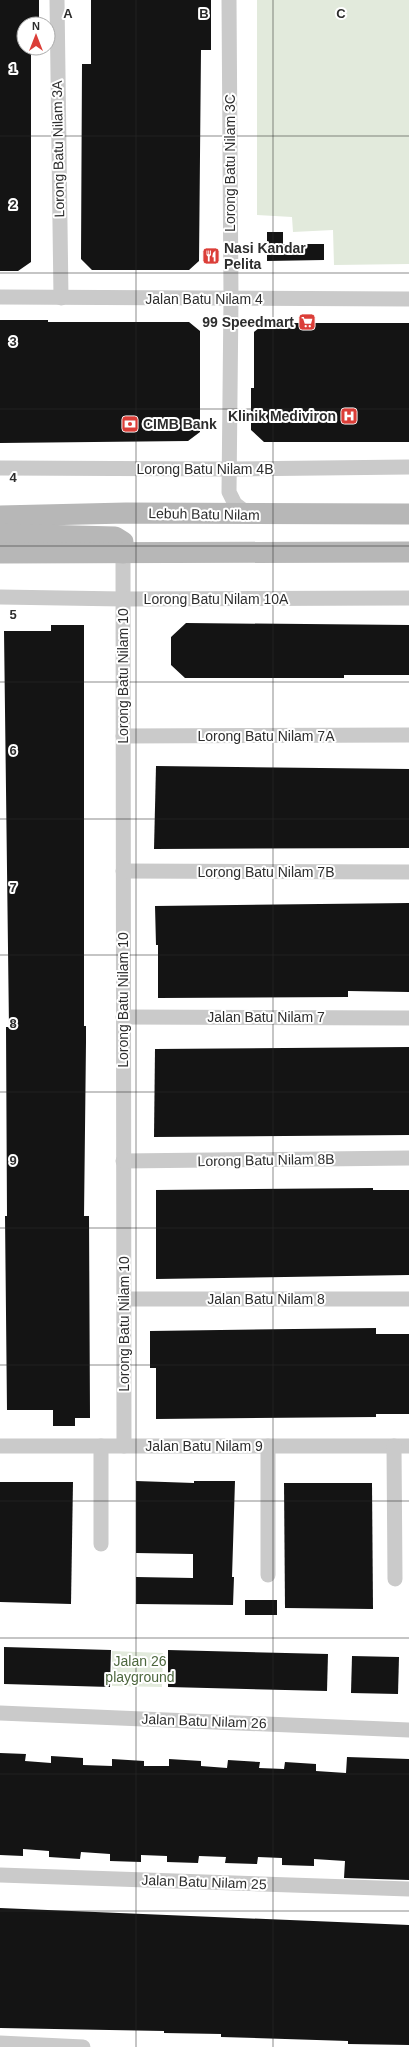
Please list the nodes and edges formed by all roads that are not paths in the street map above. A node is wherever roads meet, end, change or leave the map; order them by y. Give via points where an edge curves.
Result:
1 (57, 0) edge
2 (230, 0) edge
3 (0, 297) edge
4 (61, 298) junction
5 (231, 298) junction
6 (409, 299) edge
7 (409, 467) edge
8 (0, 468) edge
9 (229, 469) junction
10 (248, 514) junction
11 (409, 514) edge
12 (0, 516) edge
13 (0, 534) edge
14 (409, 552) edge
15 (0, 553) edge
16 (123, 553) junction
17 (0, 597) edge
18 (409, 598) edge
19 (123, 599) junction
20 (123, 736) junction
21 (409, 736) edge
22 (124, 871) junction
23 (409, 872) edge
24 (124, 1017) junction
25 (409, 1018) edge
26 (409, 1158) edge
27 (124, 1161) junction
28 (124, 1299) junction
29 (409, 1299) edge
30 (0, 1446) edge
31 (101, 1446) junction
32 (124, 1446) junction
33 (268, 1446) junction
34 (402, 1446) edge
35 (101, 1544) dead end
36 (268, 1575) dead end
37 (394, 1578) dead end
38 (0, 1713) edge
39 (409, 1730) edge
40 (0, 1875) edge
41 (409, 1890) edge
42 (0, 2043) edge
43 (83, 2047) edge

1 - 4 street, Lorong Batu Nilam 3A
2 - 5 street, Lorong Batu Nilam 3C
3 - 4 street, Jalan Batu Nilam 4
4 - 5 street, Jalan Batu Nilam 4
5 - 6 street, Jalan Batu Nilam 4
5 - 9 street, Lorong Batu Nilam 3C
7 - 9 street, Lorong Batu Nilam 4B
8 - 9 street, Lorong Batu Nilam 4B
9 - 10 street, Lorong Batu Nilam 3C via 229,492 235,504
10 - 11 main road, Lebuh Batu Nilam
10 - 12 main road, Lebuh Batu Nilam
13 - 16 main road via 115,537 123,542
14 - 16 main road
15 - 16 main road
16 - 19 street, Lorong Batu Nilam 10
17 - 19 street, Lorong Batu Nilam 10A
18 - 19 street, Lorong Batu Nilam 10A
19 - 20 street, Lorong Batu Nilam 10
20 - 21 street, Lorong Batu Nilam 7A
20 - 22 street, Lorong Batu Nilam 10
22 - 23 street, Lorong Batu Nilam 7B
22 - 24 street, Lorong Batu Nilam 10
24 - 25 street, Jalan Batu Nilam 7
24 - 27 street, Lorong Batu Nilam 10
26 - 27 street, Lorong Batu Nilam 8B
27 - 28 street, Lorong Batu Nilam 10
28 - 29 street, Jalan Batu Nilam 8
28 - 32 street, Lorong Batu Nilam 10
30 - 31 street, Jalan Batu Nilam 9
31 - 32 street, Jalan Batu Nilam 9
31 - 35 street
32 - 33 street, Jalan Batu Nilam 9
33 - 34 street, Jalan Batu Nilam 9
33 - 36 street
34 - 37 street
38 - 39 street, Jalan Batu Nilam 26
40 - 41 street, Jalan Batu Nilam 25
42 - 43 street

